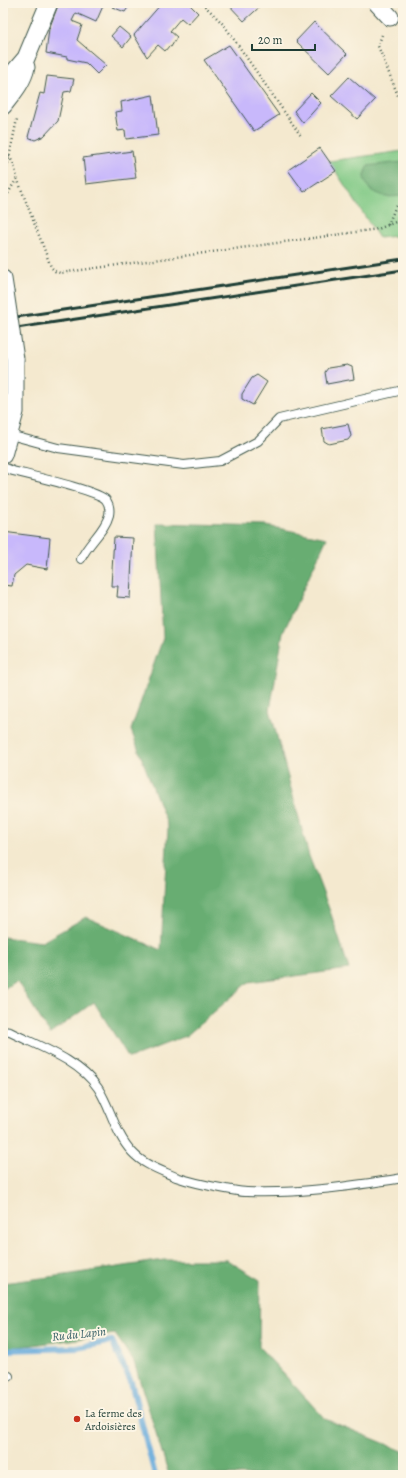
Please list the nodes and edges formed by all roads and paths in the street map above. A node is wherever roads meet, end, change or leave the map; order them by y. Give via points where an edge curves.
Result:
1 (48, 3) edge
2 (202, 3) edge
3 (377, 3) edge
4 (390, 17) dead end
5 (378, 46) dead end
6 (26, 58) junction
7 (3, 85) edge
8 (3, 106) edge
9 (403, 108) edge
10 (19, 112) dead end
11 (301, 136) dead end
12 (3, 151) edge
13 (9, 155) junction
14 (17, 178) junction
15 (3, 187) edge
16 (6, 197) dead end
17 (403, 200) edge
18 (403, 219) edge
19 (388, 225) junction
20 (4, 286) edge
21 (403, 390) edge
22 (10, 435) junction
23 (3, 455) edge
24 (3, 467) edge
25 (81, 559) dead end
26 (3, 1031) edge
27 (403, 1178) edge

1 - 6 street
2 - 11 path via 224,25
3 - 4 street
5 - 9 path
6 - 7 street
6 - 8 street via 23,76
10 - 13 path
12 - 13 path
13 - 14 path
13 - 15 path
14 - 16 path
14 - 19 path via 51,267 60,273 378,229
17 - 19 path via 390,216
18 - 19 path
20 - 22 street, bridge via 15,359 15,412
21 - 22 lane via 279,419 258,440 220,461 184,465 58,448
22 - 23 street
24 - 25 lane via 93,492 106,500 110,512 108,518
26 - 27 lane via 10,1032 78,1066 98,1087 122,1139 132,1152 153,1168 196,1184 245,1192 291,1191

